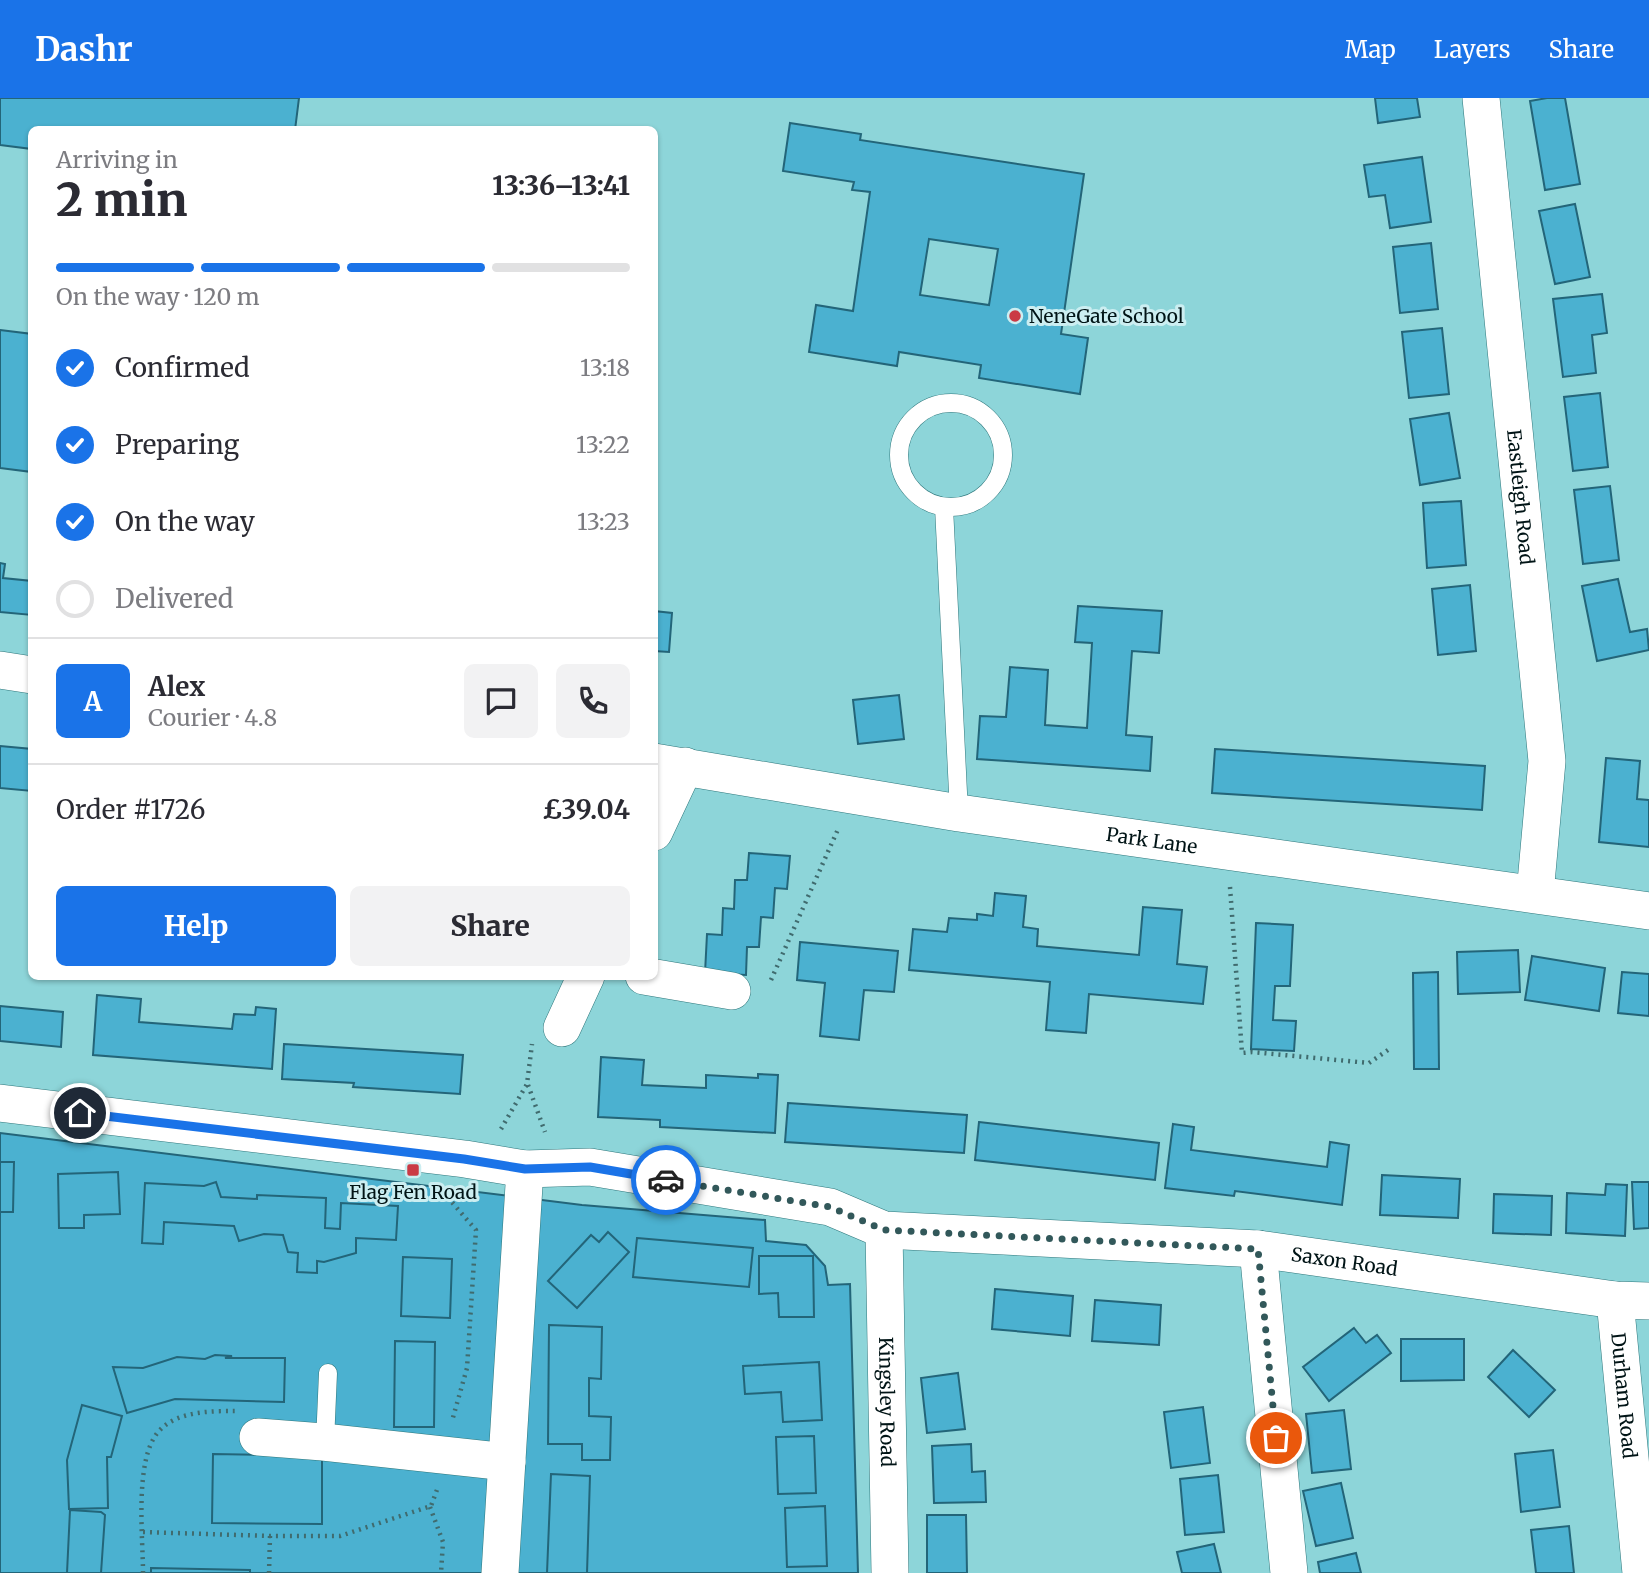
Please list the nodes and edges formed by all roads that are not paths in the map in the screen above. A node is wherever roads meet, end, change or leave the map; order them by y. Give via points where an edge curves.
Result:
1 (1481, 98) edge
2 (944, 507) junction
3 (0, 670) edge
4 (28, 674) edge
5 (670, 764) edge
6 (958, 813) junction
7 (658, 815) edge
8 (1535, 894) junction
9 (1649, 911) edge
10 (658, 978) edge
11 (583, 980) edge
12 (732, 991) dead end
13 (547, 1036) road end
14 (0, 1103) edge
15 (525, 1169) junction
16 (884, 1230) junction
17 (1258, 1249) junction
18 (1632, 1301) edge
19 (328, 1373) dead end
20 (258, 1437) road end
21 (325, 1442) junction
22 (508, 1462) junction
23 (500, 1573) edge
24 (890, 1573) edge
25 (1289, 1573) edge
26 (1641, 1573) edge

1 - 8 street, Eastleigh Road via 1547,761
2 - 2 lane via 961,507 990,490 1003,460 1002,443 985,415 953,403 936,405 914,419 901,442 899,459 914,491
2 - 6 lane
3 - 4 street
5 - 6 street, Park Lane
5 - 7 street
6 - 8 street, Park Lane
8 - 9 street, Park Lane
10 - 12 street
11 - 13 street
14 - 15 street, Saxon Road
15 - 16 street, Saxon Road via 590,1167 830,1207
15 - 22 street
16 - 17 street, Saxon Road
16 - 24 street, Kingsley Road
17 - 18 street, Saxon Road
17 - 25 street
18 - 26 street, Durham Road
19 - 21 lane
20 - 21 street
21 - 22 street
22 - 23 street

